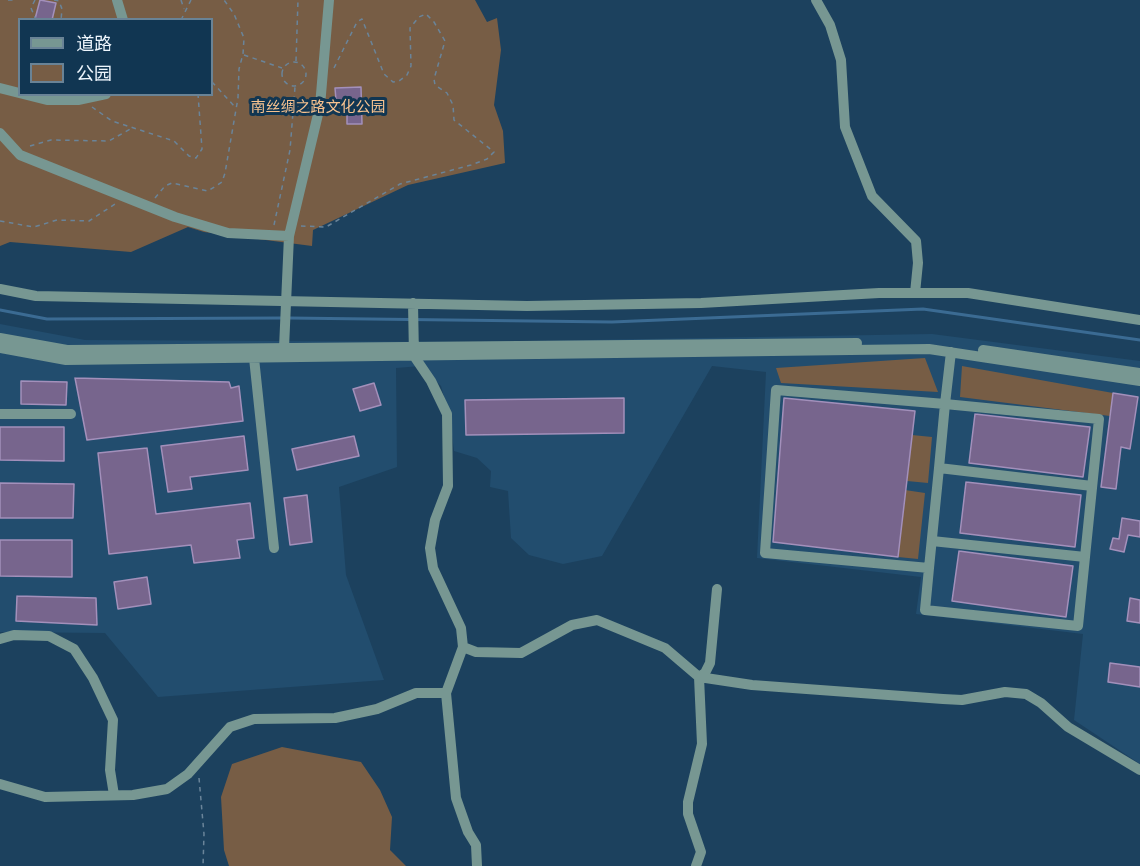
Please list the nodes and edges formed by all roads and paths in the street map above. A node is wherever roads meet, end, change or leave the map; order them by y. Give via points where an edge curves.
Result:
1 (8, 0) edge
2 (16, 0) edge
3 (35, 0) edge
4 (54, 0) edge
5 (117, 0) edge
6 (191, 0) edge
7 (224, 0) edge
8 (298, 0) edge
9 (329, 0) edge
10 (816, 0) edge
11 (183, 1) edge
12 (184, 10) junction
13 (35, 18) edge
14 (61, 18) edge
15 (122, 18) edge
16 (182, 18) edge
17 (243, 54) junction
18 (296, 62) junction
19 (283, 69) junction
20 (331, 74) dead end
21 (213, 83) edge
22 (295, 87) junction
23 (0, 88) edge
24 (18, 93) edge
25 (31, 96) edge
26 (98, 96) edge
27 (196, 96) edge
28 (86, 99) junction
29 (236, 109) junction
30 (448, 113) dead end
31 (453, 114) junction
32 (133, 128) junction
33 (0, 133) edge
34 (20, 155) junction
35 (122, 196) junction
36 (149, 206) junction
37 (0, 222) edge
38 (289, 231) junction
39 (271, 235) junction
40 (0, 289) edge
41 (915, 293) junction
42 (284, 300) junction
43 (413, 303) junction
44 (1140, 320) edge
45 (0, 338) edge
46 (0, 348) edge
47 (284, 348) junction
48 (414, 351) junction
49 (951, 352) junction
50 (254, 358) junction
51 (1140, 373) edge
52 (1140, 381) edge
53 (945, 404) junction
54 (0, 414) edge
55 (71, 414) dead end
56 (939, 468) junction
57 (1092, 486) junction
58 (932, 541) junction
59 (274, 548) dead end
60 (1085, 557) junction
61 (929, 568) junction
62 (717, 589) dead end
63 (0, 639) edge
64 (463, 647) junction
65 (699, 677) junction
66 (446, 693) junction
67 (1140, 770) edge
68 (192, 771) junction
69 (0, 784) edge
70 (114, 795) junction
71 (203, 866) edge
72 (477, 866) edge
73 (696, 866) edge

1 - 2 path
3 - 13 path via 31,8
4 - 14 path via 59,1
5 - 15 street
6 - 12 path
7 - 17 path via 244,38
8 - 18 path
9 - 38 street via 320,106
10 - 41 street via 842,60 845,127 872,196 916,241
11 - 12 path
12 - 16 path
17 - 19 path
17 - 29 path
18 - 19 path
18 - 22 path via 305,68 306,76 303,84
19 - 22 path via 284,82
20 - 31 path via 362,19 384,74 393,82 399,81 411,66 410,27 426,14 445,41 434,79 435,85 447,93
21 - 29 path
22 - 39 path via 290,150
23 - 24 street
25 - 28 street via 47,100
26 - 28 street
27 - 32 path via 202,149 196,158 174,141
28 - 32 path via 96,112
29 - 36 path via 222,182 208,191 172,183
30 - 31 path
31 - 38 path via 459,125 494,152 487,159 400,184 326,227
32 - 34 path via 109,141 51,140 30,146
33 - 34 street
34 - 35 street
35 - 36 street
35 - 37 path via 89,221 57,220 34,227
36 - 39 street via 228,233
38 - 39 street
38 - 42 street
40 - 42 street via 36,296
41 - 43 street via 690,303
41 - 44 street via 968,293
42 - 43 street
42 - 47 street
43 - 48 street
45 - 47 street via 67,350
46 - 50 street via 66,360
47 - 48 street
48 - 49 street
48 - 50 street
48 - 51 street via 929,342
48 - 64 street via 447,414 447,486 430,548 433,568 461,628
49 - 52 street
49 - 53 street
50 - 59 street
53 - 56 street
53 - 57 street via 1099,419
53 - 61 street via 776,390 765,553
54 - 55 street
56 - 57 street
56 - 58 street
57 - 60 street
58 - 60 street
58 - 61 street
60 - 61 street via 1078,626 925,610
62 - 65 street via 710,663
63 - 70 street via 14,635 49,636 74,649 113,720 110,770
64 - 65 street via 476,652 521,653 572,625 597,620 665,648
64 - 66 street
65 - 67 street via 752,686 962,700 1005,692 1026,694 1068,727
65 - 73 street via 702,744 688,814 700,852
66 - 68 street via 416,693 377,709 335,718 254,718 231,728
66 - 72 street via 456,798 477,845
68 - 70 street via 167,789
68 - 71 path via 201,785
69 - 70 street via 45,797

